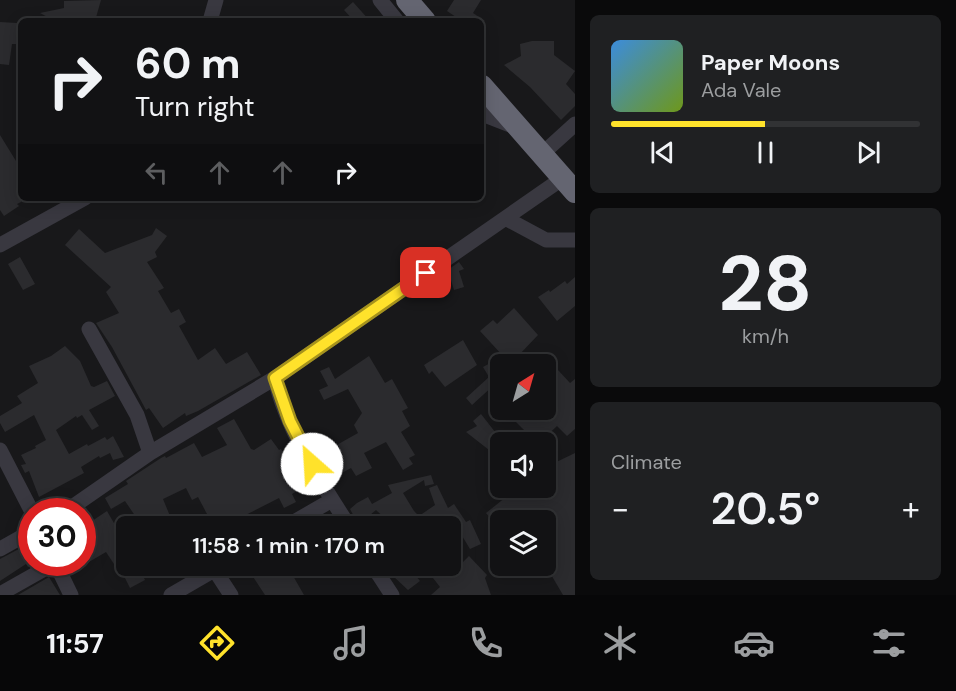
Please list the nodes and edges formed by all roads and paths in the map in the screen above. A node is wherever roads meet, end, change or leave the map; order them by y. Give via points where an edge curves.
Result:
1 (216, 0) edge
2 (380, 0) edge
3 (407, 0) edge
4 (211, 18) edge
5 (395, 18) edge
6 (422, 18) edge
7 (484, 88) edge
8 (484, 115) edge
9 (575, 124) edge
10 (518, 128) junction
11 (542, 154) junction
12 (569, 185) edge
13 (80, 201) edge
14 (507, 219) junction
15 (575, 240) edge
16 (0, 245) edge
17 (88, 329) dead end
18 (275, 378) junction
19 (0, 450) edge
20 (150, 453) junction
21 (25, 498) edge
22 (84, 498) edge
23 (332, 500) junction
24 (304, 516) edge
25 (342, 516) edge
26 (18, 539) edge
27 (0, 549) edge
28 (32, 576) edge
29 (62, 576) edge
30 (204, 576) edge
31 (222, 576) edge
32 (380, 576) edge
33 (0, 594) edge
34 (71, 595) edge
35 (171, 595) edge
36 (231, 595) edge
37 (392, 595) edge

1 - 4 street
2 - 5 street
3 - 6 highway
7 - 10 highway
8 - 10 street
9 - 11 street
10 - 11 highway
11 - 12 highway
12 - 14 street
13 - 16 street
14 - 15 street via 546,240
14 - 18 street
17 - 20 street via 136,415
18 - 20 street
18 - 23 street via 290,421
19 - 21 street
20 - 22 street
23 - 24 street
23 - 25 street
26 - 27 street
28 - 33 street
29 - 34 street
30 - 35 street
31 - 36 street
32 - 37 street

